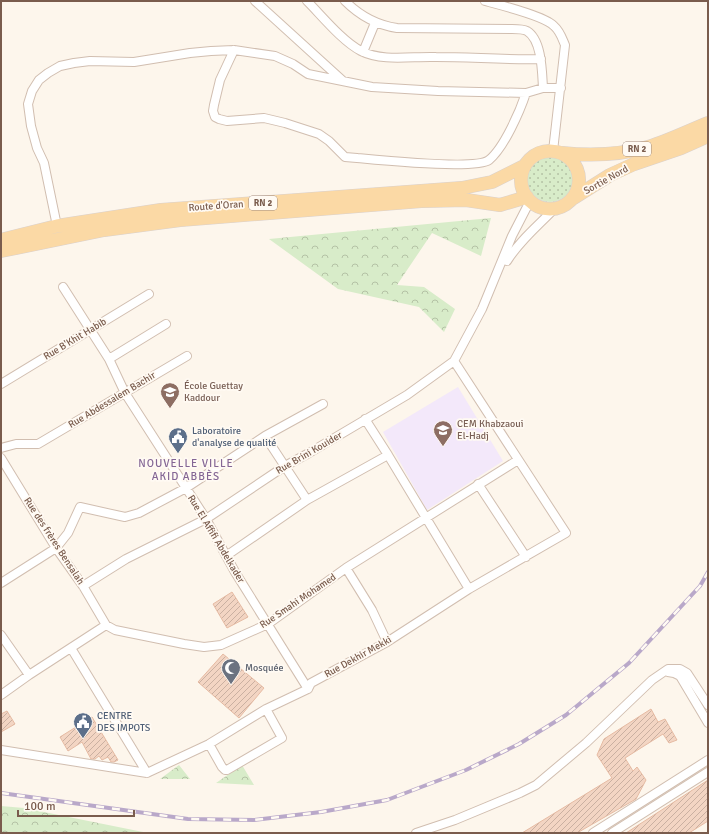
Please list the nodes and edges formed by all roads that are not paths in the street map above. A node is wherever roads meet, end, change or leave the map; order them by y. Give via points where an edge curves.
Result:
1 (255, 1) edge
2 (306, 1) edge
3 (345, 1) edge
4 (485, 1) edge
5 (376, 23) junction
6 (234, 50) junction
7 (363, 52) junction
8 (541, 59) junction
9 (344, 82) junction
10 (543, 88) junction
11 (561, 88) junction
12 (526, 93) junction
13 (708, 123) edge
14 (708, 136) edge
15 (558, 152) junction
16 (524, 166) junction
17 (528, 199) junction
18 (572, 199) junction
19 (555, 208) junction
20 (58, 226) junction
21 (1, 240) edge
22 (1, 251) edge
23 (495, 280) junction
24 (63, 287) dead end
25 (149, 294) dead end
26 (166, 324) dead end
27 (90, 331) junction
28 (187, 356) dead end
29 (109, 359) junction
30 (454, 361) junction
31 (1, 384) edge
32 (125, 393) junction
33 (323, 404) dead end
34 (365, 419) junction
35 (265, 436) junction
36 (1, 448) edge
37 (388, 455) junction
38 (1, 458) edge
39 (518, 460) junction
40 (285, 466) junction
41 (478, 484) junction
42 (186, 488) junction
43 (307, 500) junction
44 (425, 518) junction
45 (206, 519) junction
46 (56, 548) junction
47 (226, 556) junction
48 (526, 557) junction
49 (346, 568) junction
50 (1, 583) edge
51 (83, 586) junction
52 (469, 589) junction
53 (106, 624) junction
54 (268, 624) junction
55 (1, 635) edge
56 (387, 642) junction
57 (71, 648) junction
58 (661, 673) junction
59 (29, 675) junction
60 (308, 689) junction
61 (1, 695) edge
62 (708, 706) edge
63 (266, 709) junction
64 (708, 723) edge
65 (209, 744) junction
66 (1, 750) edge
67 (708, 760) edge
68 (708, 772) edge
69 (147, 773) junction
70 (416, 833) edge
71 (593, 833) edge
72 (612, 833) edge

1 - 9 street
2 - 7 street
3 - 5 street
4 - 11 street via 518,10 553,24 565,45
5 - 7 street
5 - 8 street via 397,28 521,29 532,35
6 - 9 street via 275,56 308,74
6 - 12 street via 220,80 214,105 215,117 227,121 264,118 297,126 329,140 346,157 461,164 488,161 511,128
6 - 20 street via 197,52 134,62 74,63 60,66 39,80 28,104 29,114 44,163
7 - 8 street via 389,57
8 - 10 street
9 - 12 street via 372,87 438,91
10 - 11 street
10 - 12 street
11 - 15 street
13 - 15 main road, RN 2 via 648,147 623,152 604,155
14 - 18 main road, Sortie Nord / RN 2 via 610,175
15 - 16 main road via 545,151 536,154
15 - 18 main road via 570,158 579,174 577,191
16 - 17 main road via 521,182
16 - 20 main road, Route d'Oran / RN 2 via 492,182 462,188 161,210
17 - 19 main road via 542,208
17 - 22 main road, Route d'Oran / RN 2 via 500,205 466,200 421,201 180,220 104,230
17 - 23 street
18 - 19 main road
19 - 23 street via 524,238
20 - 21 main road, Route d'Oran / RN 2
23 - 30 street, Rue Brini Kouider
24 - 27 street, Rue El Affifi Abdelkader
25 - 27 street, Rue B'Khit Habib
26 - 29 street
27 - 29 street, Rue El Affifi Abdelkader
27 - 31 street, Rue B'Khit Habib
28 - 32 street, Rue Abdessalem Bachir
29 - 32 street, Rue El Affifi Abdelkader
30 - 34 street, Rue Brini Kouider via 407,395
30 - 39 street
32 - 36 street, Rue Abdessalem Bachir via 38,444 16,444
32 - 42 street, Rue El Affifi Abdelkader
33 - 35 street
34 - 37 street
34 - 40 street, Rue Brini Kouider
35 - 40 street
35 - 42 street
37 - 43 street
37 - 44 street
38 - 46 street, Rue des frères Bensalah
39 - 41 street, Rue Smahi Mohamed
39 - 48 street, Rue Dekhir Mekki via 566,532
40 - 43 street
40 - 45 street, Rue Brini Kouider
41 - 44 street, Rue Smahi Mohamed
41 - 48 street
42 - 45 street, Rue El Affifi Abdelkader
42 - 46 street via 139,513 125,517 80,507 68,533
43 - 47 street
44 - 49 street, Rue Smahi Mohamed
44 - 52 street
45 - 47 street, Rue El Affifi Abdelkader
45 - 51 street, Rue Brini Kouider via 126,559
46 - 50 street
46 - 51 street, Rue des frères Bensalah
47 - 54 street, Rue El Affifi Abdelkader
48 - 52 street, Rue Dekhir Mekki
49 - 54 street, Rue Smahi Mohamed
49 - 56 street via 372,610
51 - 53 street, Rue des frères Bensalah
52 - 56 street, Rue Dekhir Mekki
53 - 54 street, Rue Smahi Mohamed via 115,630 204,647 221,645
53 - 57 street
54 - 60 street, Rue El Affifi Abdelkader
55 - 59 street
56 - 60 street, Rue Dekhir Mekki via 311,683
57 - 59 street
57 - 69 street
58 - 62 street via 672,668 684,671 690,676
58 - 64 street via 671,672 680,676
58 - 70 street via 586,743 536,784 455,820
59 - 61 street
60 - 63 street, Rue Dekhir Mekki
63 - 65 street, Rue Dekhir Mekki
63 - 65 street via 282,738 227,770 222,767
65 - 69 street, Rue Dekhir Mekki
66 - 69 street
67 - 71 street
68 - 72 street

